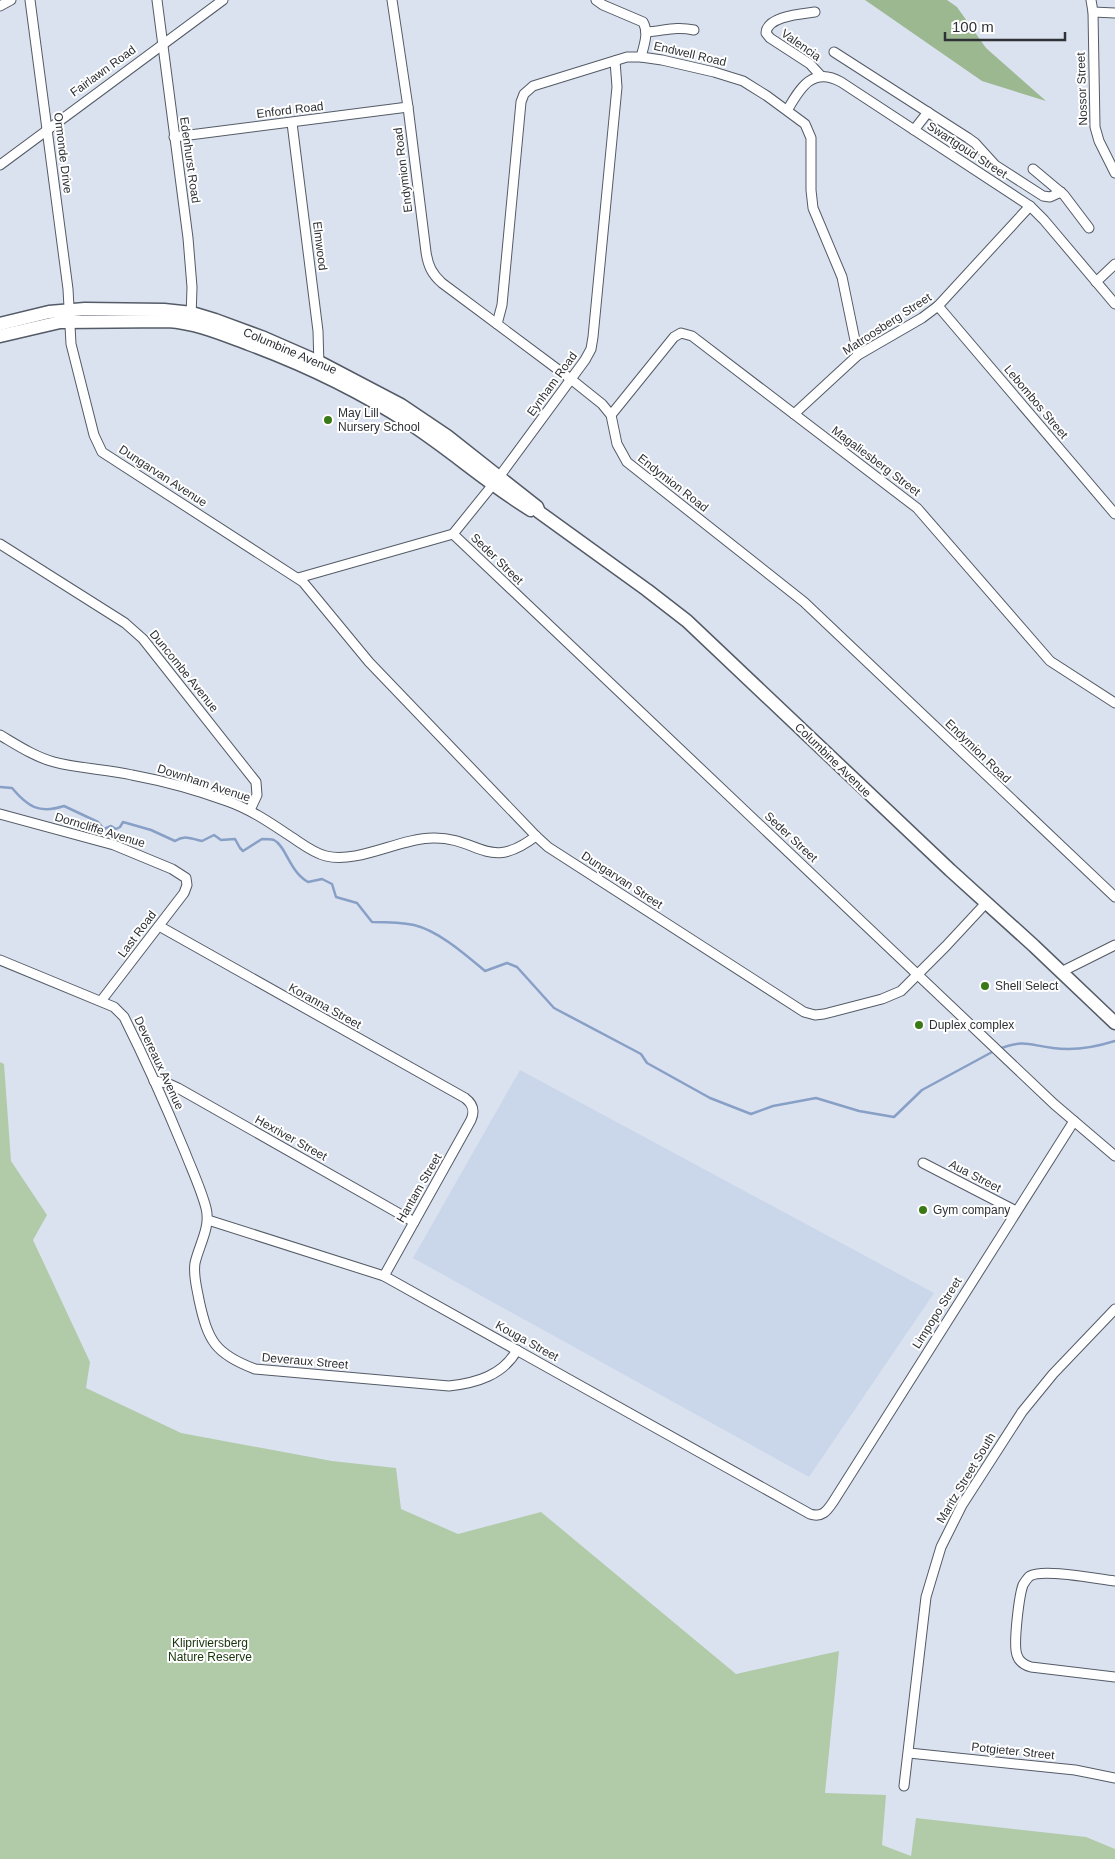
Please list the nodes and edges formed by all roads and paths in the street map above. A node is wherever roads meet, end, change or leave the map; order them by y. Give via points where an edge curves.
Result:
1 (11, 0) edge
2 (30, 0) edge
3 (158, 0) edge
4 (223, 0) edge
5 (392, 0) edge
6 (596, 0) edge
7 (1091, 0) edge
8 (0, 6) edge
9 (815, 12) dead end
10 (1093, 12) junction
11 (1115, 12) edge
12 (694, 30) dead end
13 (646, 32) junction
14 (163, 43) junction
15 (834, 52) dead end
16 (641, 57) junction
17 (616, 61) junction
18 (820, 76) junction
19 (408, 107) junction
20 (788, 109) junction
21 (928, 112) junction
22 (292, 123) junction
23 (48, 128) junction
24 (914, 130) junction
25 (174, 137) junction
26 (0, 164) edge
27 (1033, 169) dead end
28 (1115, 173) edge
29 (1061, 192) junction
30 (1030, 206) junction
31 (1089, 228) dead end
32 (1115, 264) edge
33 (1096, 282) junction
34 (1115, 304) edge
35 (938, 306) junction
36 (70, 316) junction
37 (191, 318) junction
38 (0, 324) edge
39 (497, 324) junction
40 (0, 336) edge
41 (858, 355) junction
42 (318, 368) junction
43 (572, 380) junction
44 (794, 414) junction
45 (611, 415) junction
46 (496, 481) junction
47 (1115, 514) edge
48 (454, 534) junction
49 (0, 544) edge
50 (298, 578) junction
51 (1115, 703) edge
52 (0, 736) edge
53 (250, 810) junction
54 (0, 814) edge
55 (536, 836) junction
56 (187, 880) joint
57 (1115, 897) edge
58 (986, 903) junction
59 (159, 926) junction
60 (1115, 945) edge
61 (0, 960) edge
62 (1061, 972) junction
63 (918, 975) junction
64 (101, 1002) junction
65 (1115, 1023) edge
66 (154, 1081) junction
67 (474, 1112) joint
68 (1074, 1121) junction
69 (1115, 1156) edge
70 (923, 1163) dead end
71 (1016, 1211) junction
72 (208, 1220) junction
73 (414, 1222) junction
74 (384, 1276) junction
75 (1115, 1309) edge
76 (517, 1350) junction
77 (820, 1515) joint
78 (1115, 1580) edge
79 (1115, 1677) edge
80 (909, 1753) junction
81 (1115, 1778) edge
82 (904, 1786) dead end

1 - 8 street
2 - 23 street, Ormonde Drive
3 - 14 street, Edenhurst Road
4 - 14 street, Fairlawn Road
5 - 19 street, Endymion Road
6 - 13 street via 640,20
7 - 10 street, Nossor Street
9 - 18 street, Valencia via 773,21 766,33 810,64
10 - 11 street
10 - 28 street, Nossor Street via 1095,127
12 - 13 street via 675,27
13 - 16 street
14 - 23 street, Fairlawn Road
14 - 25 street, Edenhurst Road
15 - 21 street
16 - 17 street, Endwell Road
16 - 20 street, Endwell Road via 729,76 756,88
17 - 39 street, Endwell Road via 533,86 524,94 502,305
17 - 43 street, Eynham Road via 617,87 593,337 589,354
18 - 20 street via 805,84
18 - 24 street, Swartgoud Street via 837,79
19 - 22 street, Enford Road
19 - 39 street, Endymion Road via 428,266 442,282
20 - 41 street, Endwell Road via 810,132 813,208 842,277
21 - 24 street
21 - 29 street via 975,142 995,165 1043,196
22 - 25 street, Enford Road
22 - 42 street, Elmwood via 318,331
23 - 26 street, Fairlawn Road
23 - 36 street, Ormonde Drive
24 - 30 street, Swartgoud Street
25 - 37 street, Edenhurst Road via 188,238
27 - 29 street
29 - 31 street
30 - 33 street, Swartgoud Street
30 - 35 street, Matroosberg Street
32 - 33 street
33 - 34 street, Swartgoud Street
35 - 41 street, Matroosberg Street
35 - 47 street, Lebombos Street
36 - 37 main road, Columbine Avenue via 168,321
36 - 38 main road, Columbine Avenue via 49,312
36 - 40 main road, Columbine Avenue
36 - 50 street, Dungarvan Avenue via 73,354 94,436 102,452
37 - 42 main road, Columbine Avenue via 270,352
39 - 43 street, Endymion Road
41 - 44 street, Matroosberg Street
42 - 46 main road, Columbine Avenue via 414,420
43 - 45 street, Endymion Road
43 - 46 street, Eynham Road
44 - 45 street, Magaliesberg Street via 692,336 681,333 674,337
44 - 51 street, Magaliesberg Street via 917,508 1050,660
45 - 57 street, Endymion Road via 617,444 630,465 804,602
46 - 48 street, Eynham Road
46 - 58 main road, Columbine Avenue via 534,512 539,512 687,621
48 - 50 street
48 - 63 street, Seder Street
49 - 53 street, Duncombe Avenue via 125,623 143,639 256,782 257,795
50 - 55 street, Dungarvan Street via 369,662
52 - 53 street, Downham Avenue via 53,762 139,776
53 - 55 street, Downham Avenue via 316,852 335,858 435,838 489,852 507,853
54 - 56 street, Dorncliffe Avenue via 131,850 182,874
55 - 63 street, Dungarvan Street via 808,1014 824,1014 889,996
56 - 59 street, Last Road via 185,890
58 - 62 main road, Columbine Avenue
58 - 63 street, Dungarvan Street
59 - 64 street, Last Road
59 - 67 street, Koranna Street via 465,1098 472,1104
60 - 62 street
61 - 64 street, Devereaux Avenue
62 - 65 main road, Columbine Avenue
63 - 68 street, Seder Street
64 - 66 street, Devereaux Avenue via 121,1013
66 - 72 street, Devereaux Avenue via 193,1173
66 - 73 street, Hexriver Street via 178,1088
67 - 73 street, Hantam Street
68 - 69 street, Seder Street
68 - 71 street, Limpopo Street
70 - 71 street, Aua Street
71 - 77 street, Limpopo Street via 833,1502
72 - 74 street, Kouga Street
72 - 76 street, Deveraux Street via 195,1262 195,1278 206,1329 232,1360 255,1369 449,1386 469,1383 499,1372
73 - 74 street, Hantam Street
74 - 76 street, Kouga Street
75 - 80 street, Maritz Street South via 1022,1412 947,1534 936,1559 926,1597
76 - 77 street, Kouga Street via 810,1514
78 - 79 street via 1049,1573 1030,1576 1022,1587 1016,1651 1019,1660 1031,1667
80 - 81 street, Potgieter Street via 1075,1770
80 - 82 street, Maritz Street South

